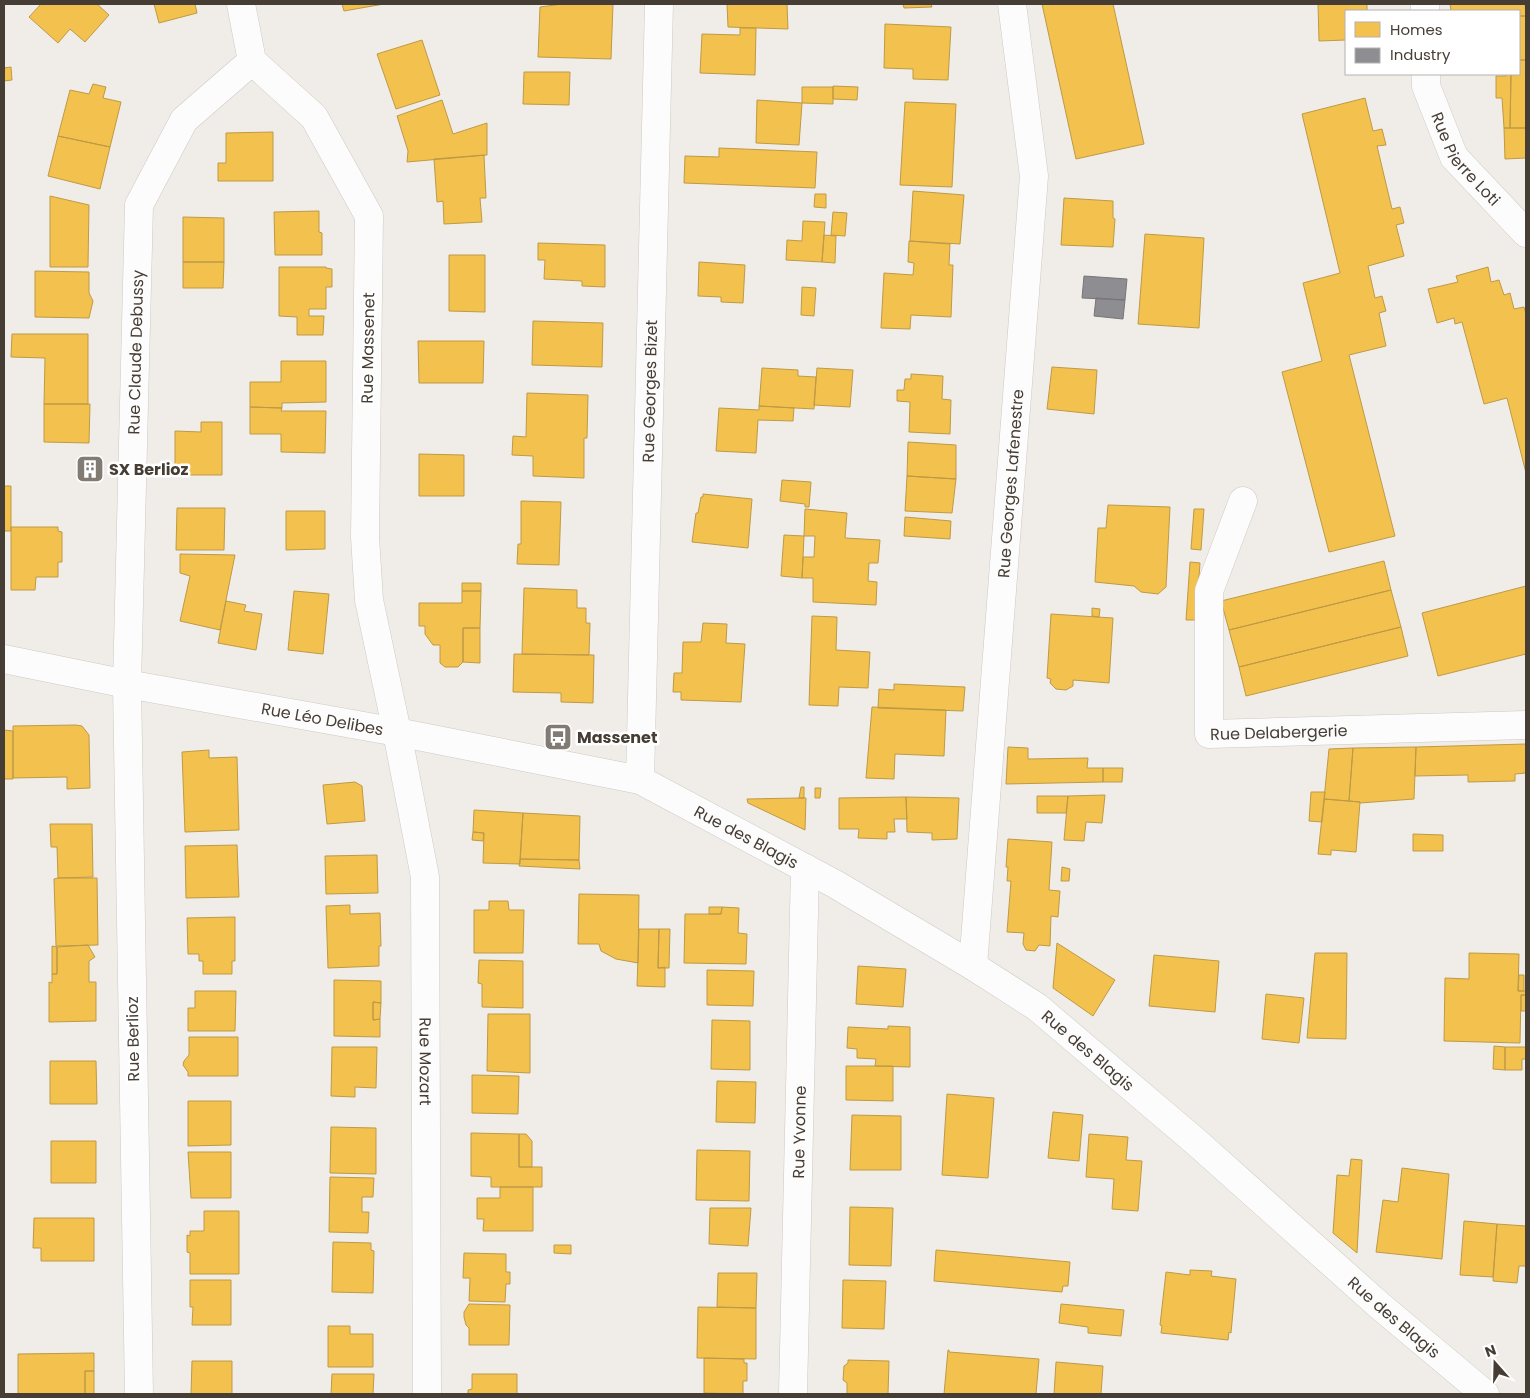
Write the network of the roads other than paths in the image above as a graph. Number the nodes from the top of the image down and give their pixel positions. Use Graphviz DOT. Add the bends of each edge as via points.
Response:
graph roads {
  1 [pos="240,4"];
  2 [pos="659,4"];
  3 [pos="1012,4"];
  4 [pos="252,60"];
  5 [pos="1426,75"];
  6 [pos="1526,233"];
  7 [pos="1243,501"];
  8 [pos="4,659"];
  9 [pos="127,684"];
  10 [pos="1526,725"];
  11 [pos="397,732"];
  12 [pos="640,780"];
  13 [pos="805,868"];
  14 [pos="973,966"];
  15 [pos="139,1394"];
  16 [pos="427,1394"];
  17 [pos="793,1394"];
  18 [pos="1485,1394"];
  1 -- 4 [label="street"];
  2 -- 12 [label="street, Rue Georges Bizet"];
  3 -- 14 [label="street, Rue Georges Lafenestre" via="1034,176"];
  4 -- 9 [label="street, Rue Claude Debussy" via="184,120 139,205"];
  4 -- 11 [label="street, Rue Massenet" via="314,117 370,216 365,537 369,600"];
  5 -- 6 [label="street, Rue Pierre Loti" via="1426,86 1454,158"];
  7 -- 10 [label="street, Rue Delabergerie" via="1209,591 1209,734"];
  8 -- 9 [label="street, Rue Léo Delibes"];
  9 -- 11 [label="street, Rue Léo Delibes"];
  9 -- 15 [label="street, Rue Berlioz"];
  11 -- 12 [label="street, Rue Léo Delibes"];
  11 -- 16 [label="street, Rue Mozart" via="425,877"];
  12 -- 13 [label="street, Rue des Blagis"];
  13 -- 14 [label="street, Rue des Blagis"];
  13 -- 17 [label="street, Rue Yvonne"];
  14 -- 18 [label="street, Rue des Blagis" via="1038,1007"];
}
